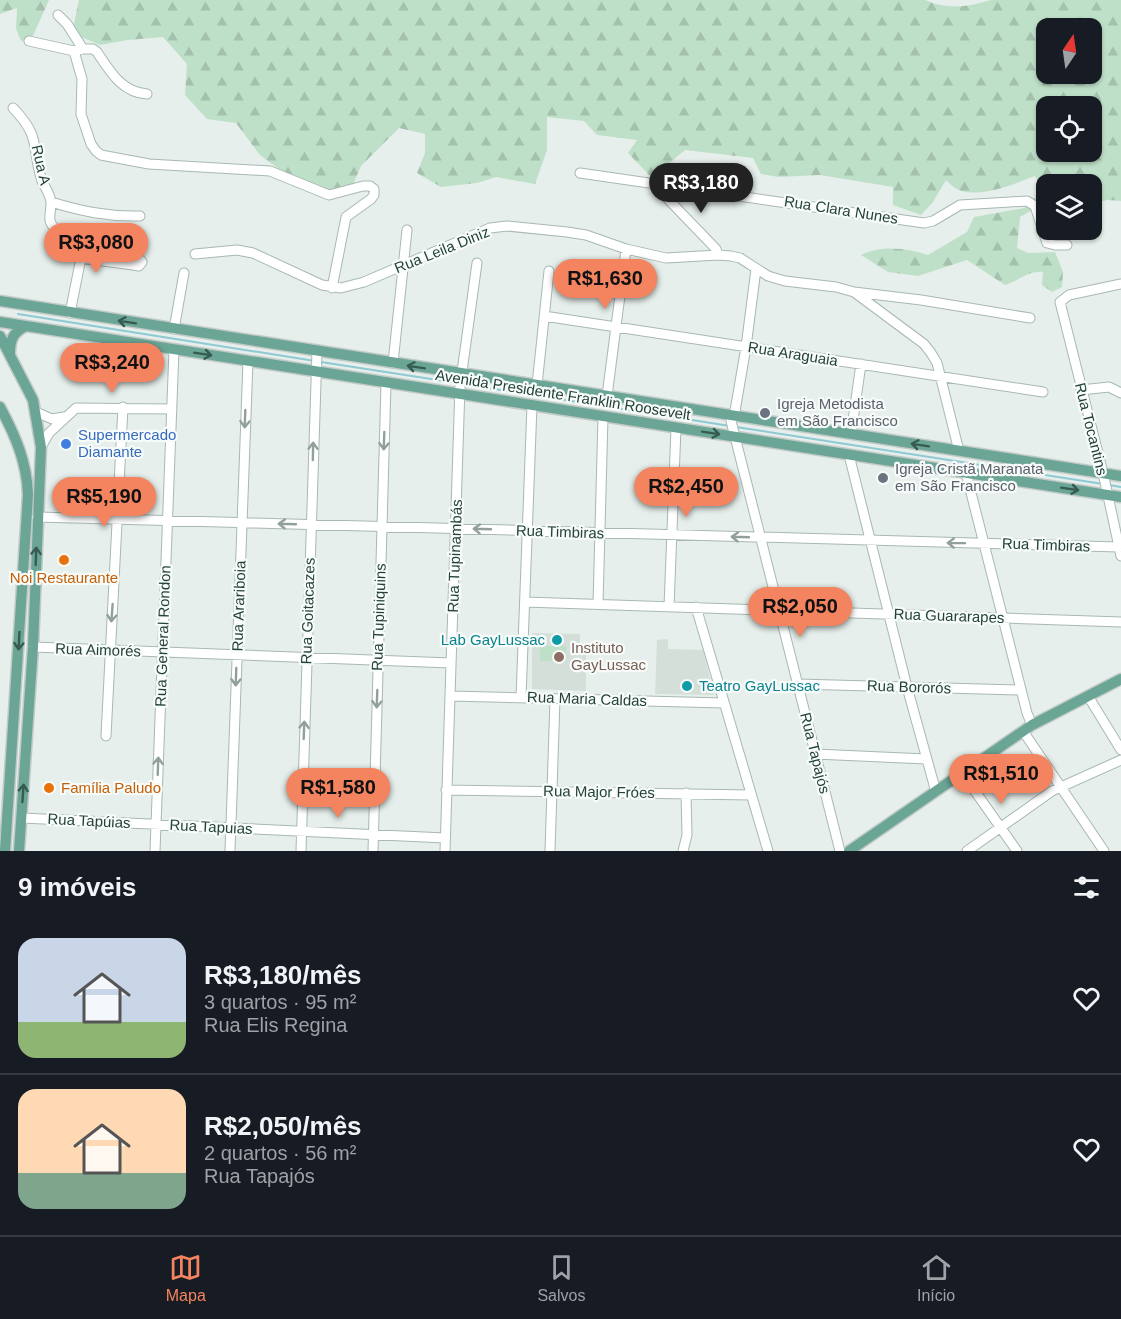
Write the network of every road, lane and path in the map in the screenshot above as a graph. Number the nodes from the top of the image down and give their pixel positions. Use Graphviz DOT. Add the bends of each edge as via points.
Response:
graph roads {
  1 [pos="58,15"];
  2 [pos="29,41"];
  3 [pos="79,50"];
  4 [pos="147,94"];
  5 [pos="13,108"];
  6 [pos="580,173"];
  7 [pos="659,186"];
  8 [pos="51,202"];
  9 [pos="1036,209"];
  10 [pos="140,216"];
  11 [pos="407,230"];
  12 [pos="1048,240"];
  13 [pos="1067,245"];
  14 [pos="627,249"];
  15 [pos="66,253"];
  16 [pos="199,253"];
  17 [pos="718,255"];
  18 [pos="81,258"];
  19 [pos="477,263"];
  20 [pos="403,265"];
  21 [pos="756,269"];
  22 [pos="549,271"];
  23 [pos="184,273"];
  24 [pos="1121,284"];
  25 [pos="332,288"];
  26 [pos="854,292"];
  27 [pos="2,304"];
  28 [pos="70,313"];
  29 [pos="544,316"];
  30 [pos="1030,318"];
  31 [pos="0,322"];
  32 [pos="21,326"];
  33 [pos="616,327"];
  34 [pos="174,329"];
  35 [pos="0,336"];
  36 [pos="746,347"];
  37 [pos="174,350"];
  38 [pos="0,351"];
  39 [pos="10,357"];
  40 [pos="248,361"];
  41 [pos="316,361"];
  42 [pos="393,363"];
  43 [pos="861,364"];
  44 [pos="940,376"];
  45 [pos="386,383"];
  46 [pos="461,383"];
  47 [pos="537,385"];
  48 [pos="1120,389"];
  49 [pos="1082,390"];
  50 [pos="1043,392"];
  51 [pos="607,396"];
  52 [pos="532,405"];
  53 [pos="0,406"];
  54 [pos="123,408"];
  55 [pos="172,409"];
  56 [pos="36,412"];
  57 [pos="66,416"];
  58 [pos="603,417"];
  59 [pos="733,426"];
  60 [pos="675,428"];
  61 [pos="851,434"];
  62 [pos="41,447"];
  63 [pos="959,451"];
  64 [pos="849,455"];
  65 [pos="966,473"];
  66 [pos="1121,476"];
  67 [pos="1105,484"];
  68 [pos="1121,497"];
  69 [pos="37,517"];
  70 [pos="118,519"];
  71 [pos="167,521"];
  72 [pos="242,523"];
  73 [pos="312,525"];
  74 [pos="382,527"];
  75 [pos="456,529"];
  76 [pos="527,531"];
  77 [pos="600,533"];
  78 [pos="671,535"];
  79 [pos="760,537"];
  80 [pos="870,540"];
  81 [pos="984,543"];
  82 [pos="1120,552"];
  83 [pos="525,602"];
  84 [pos="598,604"];
  85 [pos="669,607"];
  86 [pos="696,608"];
  87 [pos="779,610"];
  88 [pos="888,614"];
  89 [pos="1002,618"];
  90 [pos="1121,622"];
  91 [pos="33,647"];
  92 [pos="110,650"];
  93 [pos="162,652"];
  94 [pos="237,655"];
  95 [pos="306,657"];
  96 [pos="378,660"];
  97 [pos="451,663"];
  98 [pos="1121,679"];
  99 [pos="797,684"];
  100 [pos="907,687"];
  101 [pos="1021,690"];
  102 [pos="450,696"];
  103 [pos="1088,696"];
  104 [pos="521,698"];
  105 [pos="555,699"];
  106 [pos="724,703"];
  107 [pos="1028,728"];
  108 [pos="106,736"];
  109 [pos="1121,750"];
  110 [pos="815,753"];
  111 [pos="926,759"];
  112 [pos="1121,760"];
  113 [pos="963,774"];
  114 [pos="1060,787"];
  115 [pos="446,790"];
  116 [pos="552,791"];
  117 [pos="936,792"];
  118 [pos="686,794"];
  119 [pos="751,795"];
  120 [pos="22,818"];
  121 [pos="156,824"];
  122 [pos="1000,827"];
  123 [pos="230,828"];
  124 [pos="302,831"];
  125 [pos="373,834"];
  126 [pos="445,838"];
  127 [pos="4,851"];
  128 [pos="19,851"];
  129 [pos="154,851"];
  130 [pos="230,851"];
  131 [pos="301,851"];
  132 [pos="373,851"];
  133 [pos="445,851"];
  134 [pos="550,851"];
  135 [pos="683,851"];
  136 [pos="768,851"];
  137 [pos="840,851"];
  138 [pos="849,851"];
  139 [pos="967,851"];
  140 [pos="1017,851"];
  141 [pos="1104,851"];
  1 -- 3 [label="street" via="67,24"];
  2 -- 3 [label="street"];
  3 -- 4 [label="street" via="95,50 122,86"];
  3 -- 25 [label="street" via="81,114 91,144 101,154 148,164 270,171 329,195 363,186 374,189 371,199 351,211 343,222"];
  5 -- 8 [label="street, Rua A" via="34,136 39,168"];
  6 -- 7 [label="street, Rua Clara Nunes"];
  7 -- 9 [label="street, Rua Clara Nunes" via="924,223 960,205 1027,201"];
  7 -- 17 [label="street"];
  8 -- 10 [label="street" via="115,217"];
  8 -- 18 [label="street, Rua A" via="50,219 59,232 128,252 142,262 133,266"];
  11 -- 20 [label="street"];
  12 -- 13 [label="street" via="1050,245"];
  14 -- 17 [label="street, Rua Leila Diniz" via="666,258"];
  14 -- 20 [label="street, Rua Leila Diniz" via="586,235 507,226 474,234"];
  14 -- 33 [label="street"];
  15 -- 18 [label="street"];
  16 -- 25 [label="street" via="253,253"];
  17 -- 21 [label="street, Rua Leila Diniz" via="740,258"];
  18 -- 28 [label="street"];
  19 -- 46 [label="street, Rua Tupinambás"];
  20 -- 25 [label="street, Rua Leila Diniz" via="352,286"];
  20 -- 42 [label="street"];
  21 -- 26 [label="street, Rua Leila Diniz" via="786,281 836,286"];
  21 -- 36 [label="street, Rua Tapajós"];
  22 -- 29 [label="street"];
  23 -- 34 [label="street"];
  24 -- 49 [label="street, Rua Tocantins" via="1069,295 1059,302"];
  26 -- 30 [label="street, Rua Leila Diniz"];
  26 -- 44 [label="street" via="924,344 932,353"];
  27 -- 28 [label="main road, Avenida Presidente Franklin Roosevelt"];
  27 -- 32 [label="main road" via="5,319"];
  34 -- 28 [label="main road, Avenida Presidente Franklin Roosevelt, one-way"];
  29 -- 33 [label="street, Rua Araguaia"];
  29 -- 47 [label="street"];
  31 -- 32 [label="main road, Avenida Presidente Franklin Roosevelt"];
  32 -- 37 [label="main road, Avenida Presidente Franklin Roosevelt"];
  32 -- 39 [label="main road" via="13,335"];
  33 -- 36 [label="street, Rua Araguaia"];
  33 -- 51 [label="street"];
  34 -- 41 [label="main road, Avenida Presidente Franklin Roosevelt"];
  35 -- 39 [label="main road"];
  36 -- 43 [label="street, Rua Araguaia"];
  36 -- 59 [label="street, Rua Tapajós"];
  37 -- 40 [label="main road, Avenida Presidente Franklin Roosevelt, one-way"];
  37 -- 55 [label="street, Rua General Rondon"];
  38 -- 39 [label="main road"];
  39 -- 56 [label="main road"];
  40 -- 41 [label="main road, Avenida Presidente Franklin Roosevelt"];
  40 -- 72 [label="street, Rua Arariboia, one-way"];
  41 -- 42 [label="main road, Avenida Presidente Franklin Roosevelt"];
  41 -- 45 [label="main road, Avenida Presidente Franklin Roosevelt"];
  73 -- 41 [label="street, Rua Goitacazes, one-way"];
  46 -- 42 [label="main road, Avenida Presidente Franklin Roosevelt, one-way"];
  43 -- 44 [label="street, Rua Araguaia"];
  43 -- 61 [label="street"];
  44 -- 50 [label="street, Rua Araguaia"];
  44 -- 63 [label="street"];
  45 -- 46 [label="main road, Avenida Presidente Franklin Roosevelt"];
  45 -- 74 [label="street, Rua Tupiniquins, one-way"];
  46 -- 47 [label="main road, Avenida Presidente Franklin Roosevelt"];
  46 -- 52 [label="main road, Avenida Presidente Franklin Roosevelt"];
  46 -- 75 [label="street, Rua Tupinambás"];
  47 -- 51 [label="main road, Avenida Presidente Franklin Roosevelt"];
  48 -- 49 [label="street"];
  49 -- 67 [label="street, Rua Tocantins"];
  51 -- 59 [label="main road, Avenida Presidente Franklin Roosevelt"];
  52 -- 58 [label="main road, Avenida Presidente Franklin Roosevelt"];
  52 -- 76 [label="street"];
  53 -- 127 [label="main road, one-way" via="20,451 28,495"];
  54 -- 55 [label="street"];
  54 -- 57 [label="street" via="76,408"];
  54 -- 70 [label="street"];
  55 -- 71 [label="street, Rua General Rondon"];
  56 -- 57 [label="street" via="52,419"];
  56 -- 62 [label="main road"];
  57 -- 62 [label="street"];
  58 -- 60 [label="main road, Avenida Presidente Franklin Roosevelt"];
  58 -- 77 [label="street"];
  60 -- 59 [label="main road, Avenida Presidente Franklin Roosevelt, one-way"];
  59 -- 61 [label="main road, Avenida Presidente Franklin Roosevelt"];
  59 -- 64 [label="main road, Avenida Presidente Franklin Roosevelt"];
  59 -- 79 [label="street, Rua Tapajós"];
  60 -- 78 [label="street"];
  63 -- 61 [label="main road, Avenida Presidente Franklin Roosevelt, one-way"];
  62 -- 69 [label="main road"];
  63 -- 67 [label="main road, Avenida Presidente Franklin Roosevelt"];
  64 -- 65 [label="main road, Avenida Presidente Franklin Roosevelt"];
  64 -- 80 [label="street"];
  65 -- 67 [label="main road, Avenida Presidente Franklin Roosevelt, one-way"];
  65 -- 81 [label="street"];
  66 -- 67 [label="main road, Avenida Presidente Franklin Roosevelt"];
  67 -- 68 [label="main road, Avenida Presidente Franklin Roosevelt"];
  67 -- 82 [label="street, Rua Tocantins"];
  69 -- 70 [label="street, Rua Timbiras"];
  91 -- 69 [label="main road, one-way"];
  70 -- 71 [label="street, Rua Timbiras"];
  70 -- 92 [label="street, one-way"];
  71 -- 72 [label="street, Rua Timbiras"];
  71 -- 93 [label="street, Rua General Rondon"];
  73 -- 72 [label="street, Rua Timbiras, one-way"];
  72 -- 94 [label="street, Rua Arariboia"];
  73 -- 74 [label="street, Rua Timbiras"];
  73 -- 95 [label="street, Rua Goitacazes"];
  74 -- 75 [label="street, Rua Timbiras"];
  74 -- 96 [label="street, Rua Tupiniquins"];
  76 -- 75 [label="street, Rua Timbiras, one-way"];
  75 -- 97 [label="street, Rua Tupinambás"];
  76 -- 77 [label="street, Rua Timbiras"];
  76 -- 83 [label="street"];
  77 -- 78 [label="street, Rua Timbiras"];
  77 -- 84 [label="street"];
  79 -- 78 [label="street, Rua Timbiras, one-way"];
  78 -- 85 [label="street"];
  79 -- 80 [label="street, Rua Timbiras"];
  79 -- 87 [label="street, Rua Tapajós"];
  81 -- 80 [label="street, Rua Timbiras, one-way"];
  80 -- 88 [label="street"];
  81 -- 82 [label="street, Rua Timbiras"];
  81 -- 89 [label="street"];
  83 -- 84 [label="street, Rua Guararapes"];
  83 -- 104 [label="street"];
  84 -- 85 [label="street, Rua Guararapes"];
  85 -- 86 [label="street, Rua Guararapes"];
  86 -- 87 [label="street, Rua Guararapes"];
  86 -- 106 [label="street"];
  87 -- 88 [label="street, Rua Guararapes"];
  87 -- 99 [label="street, Rua Tapajós"];
  88 -- 89 [label="street, Rua Guararapes"];
  88 -- 100 [label="street"];
  89 -- 90 [label="street, Rua Guararapes"];
  89 -- 101 [label="street"];
  91 -- 92 [label="street, Rua Aimorés"];
  120 -- 91 [label="main road, one-way"];
  92 -- 93 [label="street, Rua Aimorés"];
  92 -- 108 [label="street"];
  93 -- 94 [label="street, Rua Aimorés"];
  121 -- 93 [label="street, Rua General Rondon, one-way"];
  94 -- 95 [label="street, Rua Aimorés"];
  94 -- 123 [label="street, Rua Arariboia, one-way"];
  95 -- 96 [label="street, Rua Aimorés"];
  124 -- 95 [label="street, Rua Goitacazes, one-way"];
  96 -- 97 [label="street, Rua Aimorés"];
  96 -- 125 [label="street, Rua Tupiniquins, one-way"];
  97 -- 102 [label="street, Rua Tupinambás"];
  98 -- 103 [label="main road"];
  99 -- 100 [label="street, Rua Bororós"];
  99 -- 110 [label="street, Rua Tapajós"];
  100 -- 101 [label="street, Rua Bororós"];
  100 -- 111 [label="street"];
  101 -- 107 [label="street"];
  102 -- 104 [label="street, Rua Maria Caldas"];
  102 -- 115 [label="street, Rua Tupinambás"];
  103 -- 107 [label="main road"];
  103 -- 109 [label="street"];
  104 -- 105 [label="street, Rua Maria Caldas"];
  105 -- 106 [label="street, Rua Maria Caldas"];
  105 -- 116 [label="street"];
  106 -- 119 [label="street"];
  107 -- 113 [label="main road"];
  107 -- 114 [label="street"];
  110 -- 111 [label="street"];
  110 -- 137 [label="street, Rua Tapajós"];
  111 -- 117 [label="street"];
  112 -- 114 [label="street"];
  113 -- 117 [label="main road"];
  113 -- 122 [label="street"];
  114 -- 122 [label="street"];
  114 -- 141 [label="street"];
  115 -- 116 [label="street, Rua Major Fróes"];
  115 -- 126 [label="street, Rua Tupinambás"];
  116 -- 118 [label="street, Rua Major Fróes"];
  116 -- 134 [label="street"];
  117 -- 138 [label="main road"];
  118 -- 119 [label="street, Rua Major Fróes"];
  118 -- 135 [label="street" via="687,835"];
  119 -- 136 [label="street"];
  120 -- 121 [label="street, Rua Tapúias"];
  120 -- 128 [label="main road"];
  121 -- 123 [label="street, Rua Tapuias"];
  121 -- 129 [label="street, Rua General Rondon"];
  122 -- 139 [label="street"];
  122 -- 140 [label="street"];
  123 -- 124 [label="street, Rua Tapuias"];
  123 -- 130 [label="street, Rua Arariboia"];
  124 -- 125 [label="street, Rua Tapuias"];
  124 -- 131 [label="street, Rua Goitacazes"];
  125 -- 126 [label="street, Rua Tapuias"];
  125 -- 132 [label="street, Rua Tupiniquins"];
  126 -- 133 [label="street, Rua Tupinambás"];
}
